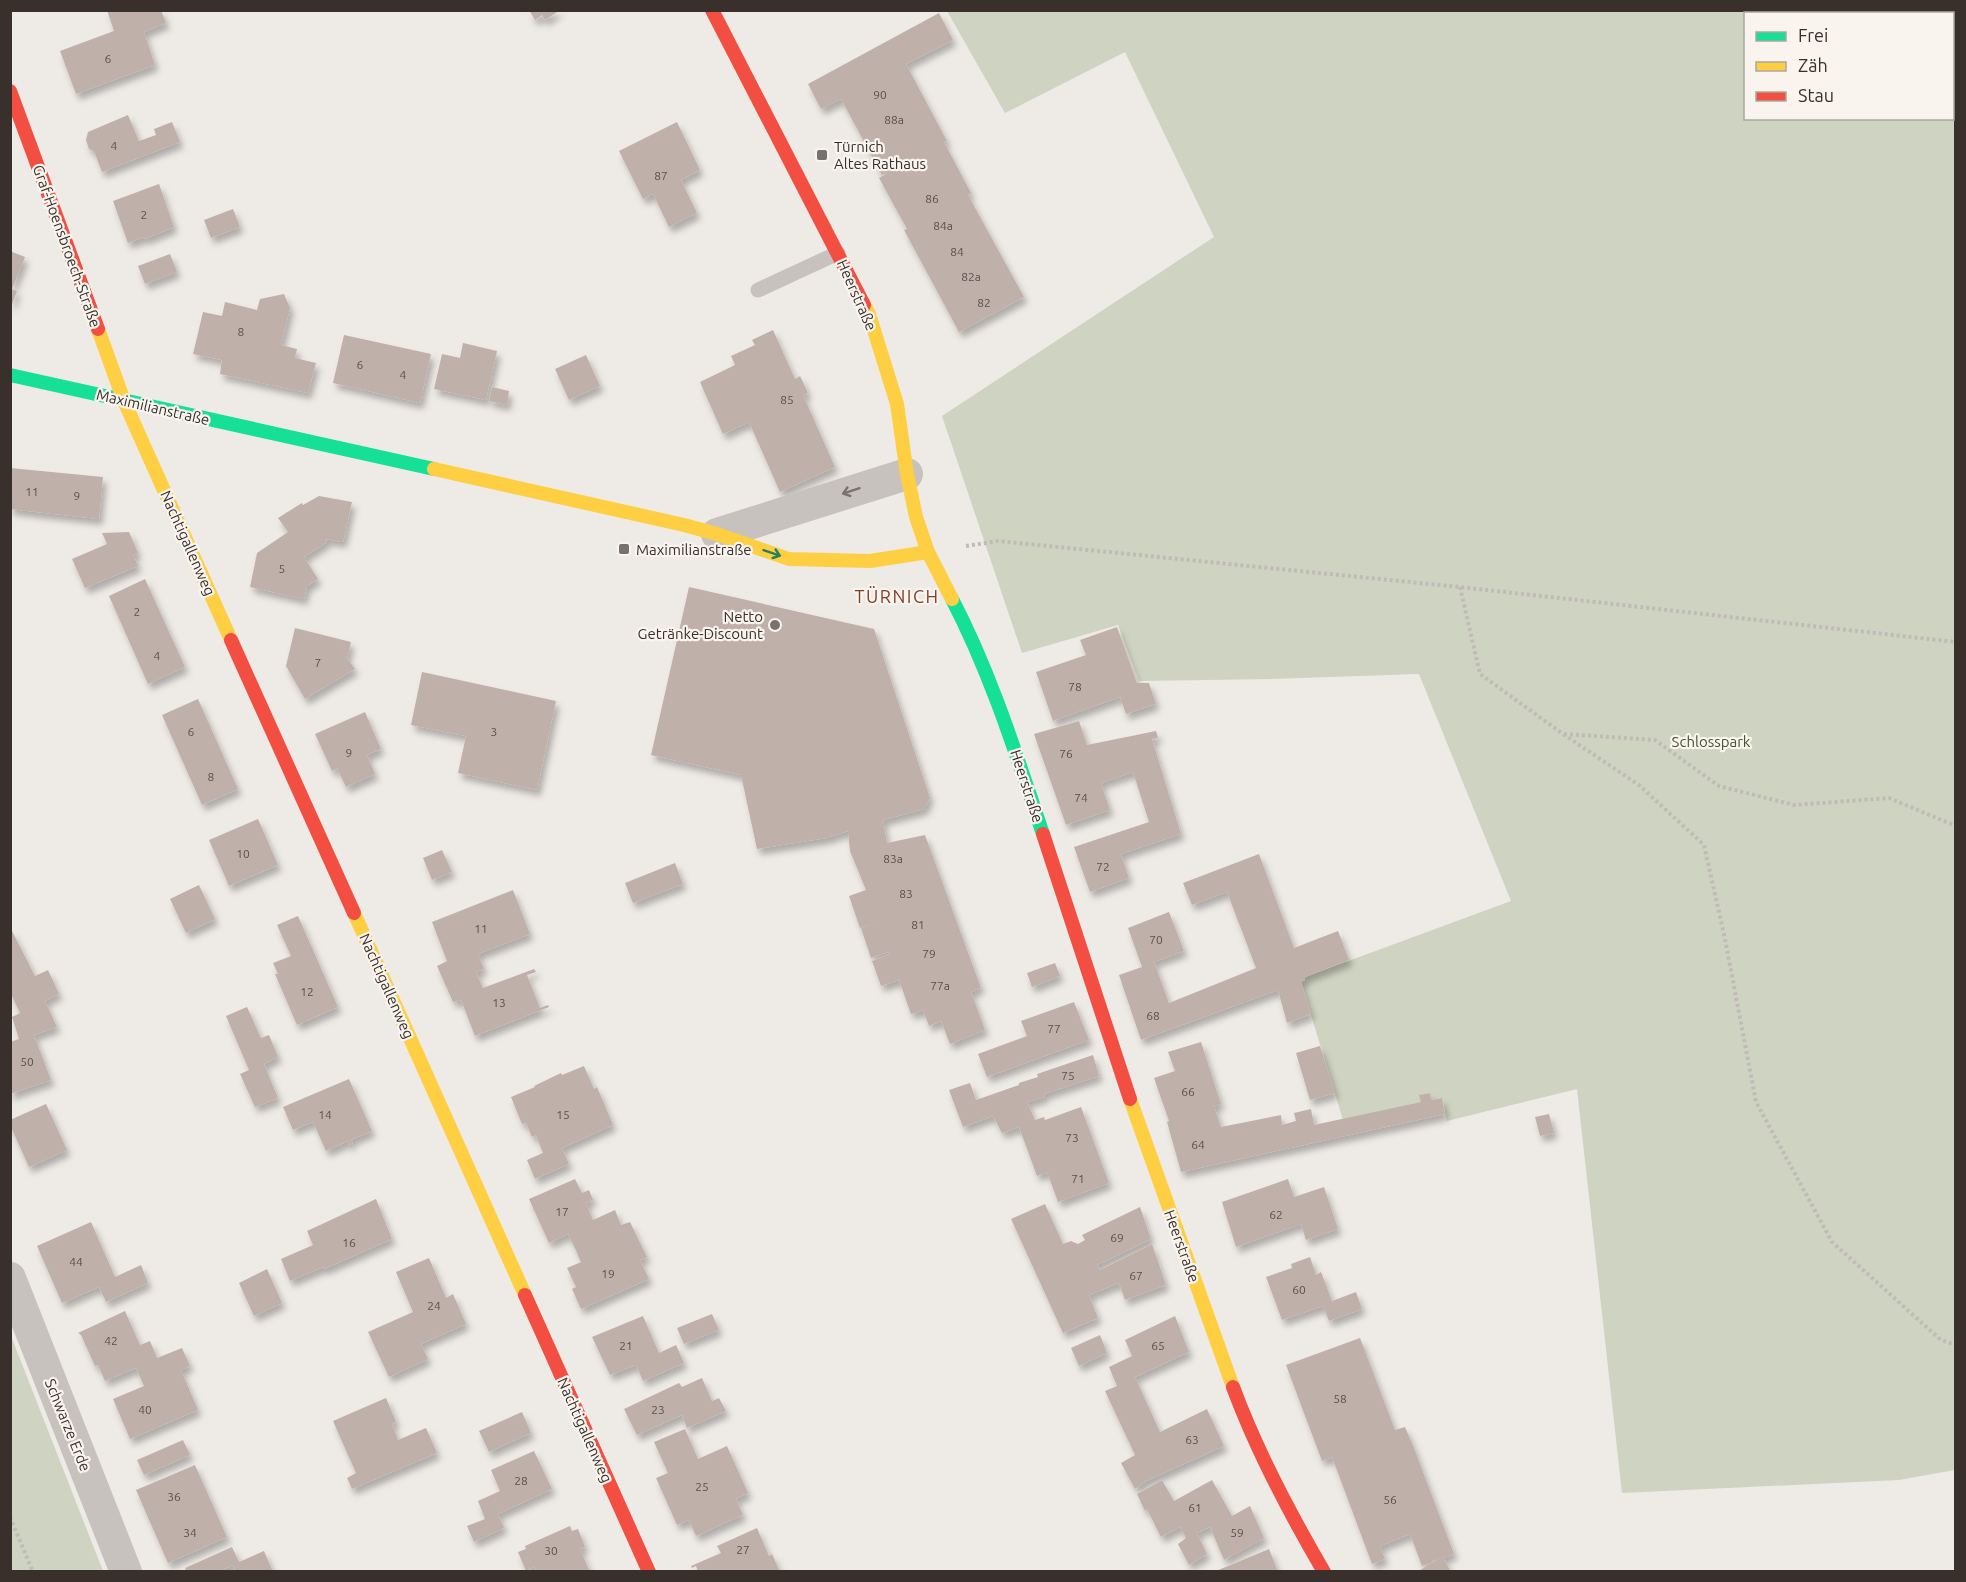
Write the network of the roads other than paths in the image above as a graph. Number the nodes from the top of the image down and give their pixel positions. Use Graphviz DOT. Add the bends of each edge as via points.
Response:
graph roads {
  1 [pos="711,10"];
  2 [pos="10,91"];
  3 [pos="838,253"];
  4 [pos="758,290"];
  5 [pos="10,375"];
  6 [pos="124,401"];
  7 [pos="907,474"];
  8 [pos="717,534"];
  9 [pos="928,552"];
  10 [pos="10,1278"];
  11 [pos="126,1572"];
  12 [pos="649,1572"];
  13 [pos="1324,1572"];
  1 -- 3 [label="street, Heerstraße"];
  2 -- 6 [label="street, Graf-Hoensbroech-Straße"];
  3 -- 4 [label="lane"];
  3 -- 7 [label="street, Heerstraße" via="869,314 897,404"];
  5 -- 6 [label="street, Maximilianstraße"];
  6 -- 8 [label="street, Maximilianstraße"];
  6 -- 12 [label="street, Nachtigallenweg"];
  7 -- 8 [label="street, one-way"];
  7 -- 9 [label="street, Heerstraße"];
  8 -- 9 [label="street, Maximilianstraße, one-way" via="789,559 870,561"];
  9 -- 13 [label="street, Heerstraße" via="966,625 1004,717 1143,1138 1248,1428"];
  10 -- 11 [label="street, Schwarze Erde"];
}
